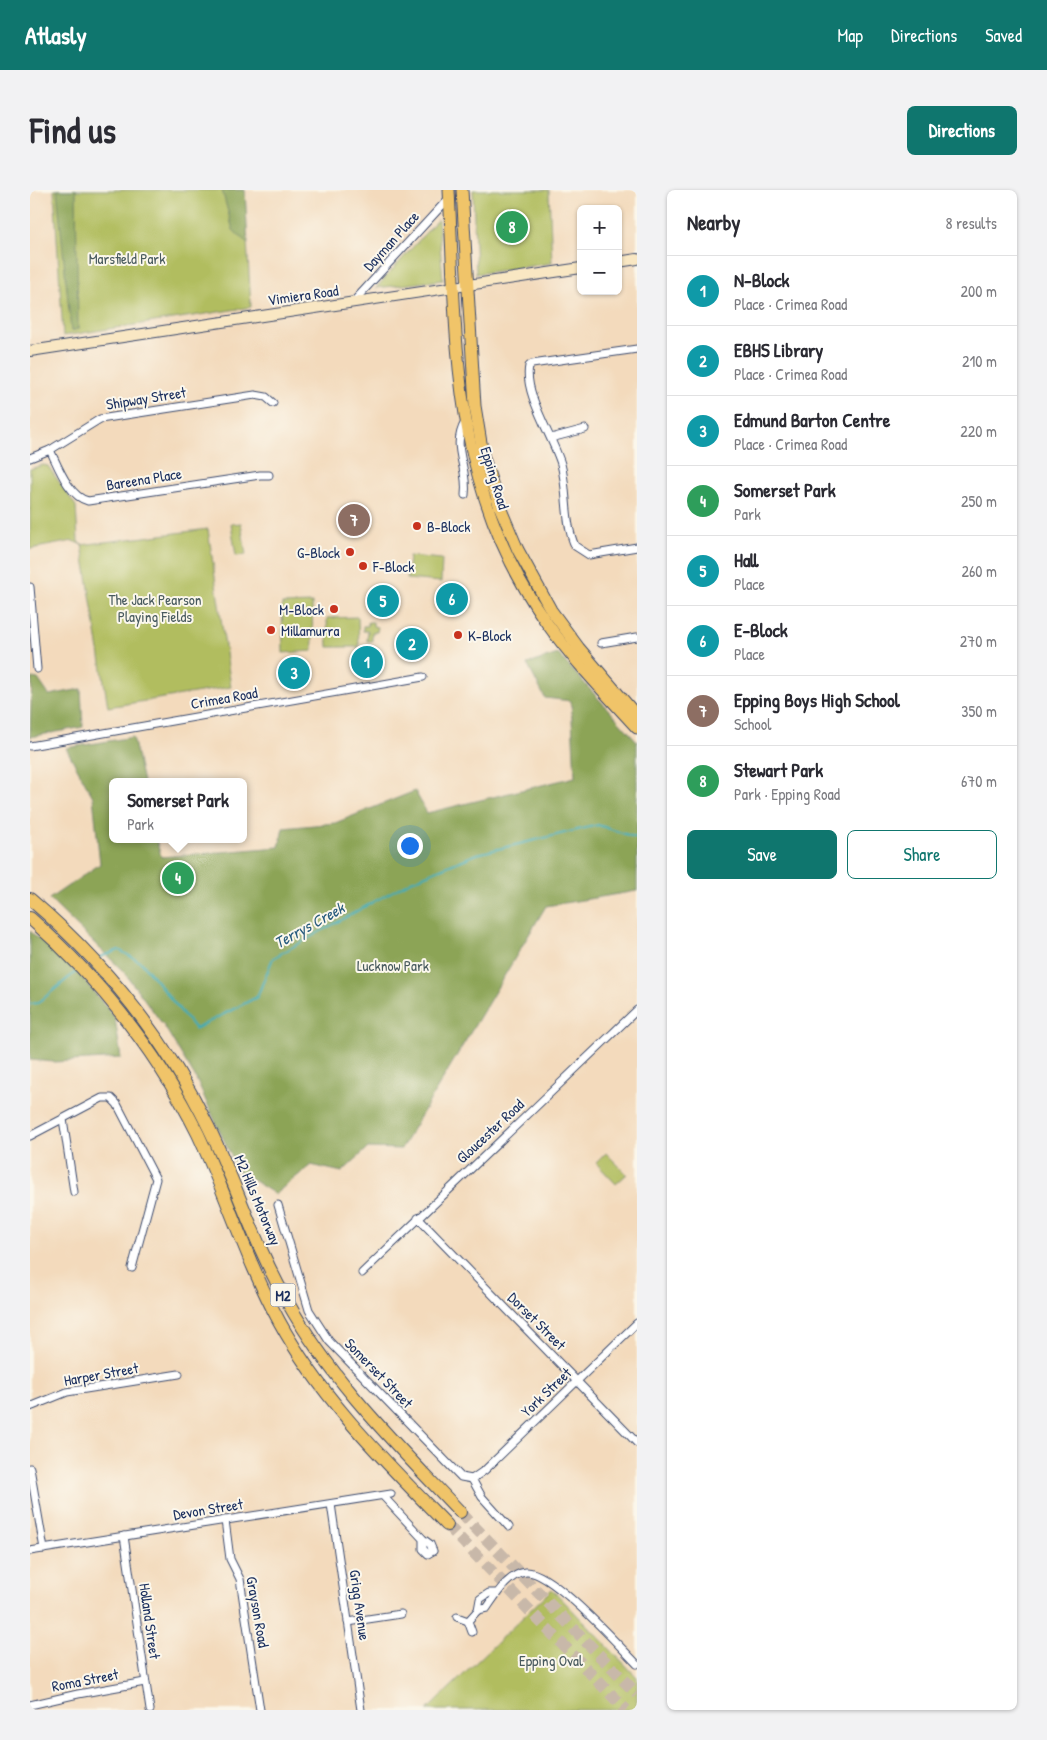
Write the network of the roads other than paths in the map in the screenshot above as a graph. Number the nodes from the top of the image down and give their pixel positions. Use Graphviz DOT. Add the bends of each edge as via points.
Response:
graph roads {
  1 [pos="462,190"];
  2 [pos="449,194"];
  3 [pos="637,259"];
  4 [pos="622,261"];
  5 [pos="577,269"];
  6 [pos="468,285"];
  7 [pos="453,288"];
  8 [pos="353,302"];
  9 [pos="637,349"];
  10 [pos="30,351"];
  11 [pos="273,403"];
  12 [pos="465,422"];
  13 [pos="586,429"];
  14 [pos="551,438"];
  15 [pos="50,450"];
  16 [pos="30,458"];
  17 [pos="269,475"];
  18 [pos="465,495"];
  19 [pos="637,547"];
  20 [pos="30,587"];
  21 [pos="637,636"];
  22 [pos="601,643"];
  23 [pos="37,670"];
  24 [pos="423,677"];
  25 [pos="637,716"];
  26 [pos="637,728"];
  27 [pos="30,746"];
  28 [pos="30,899"];
  29 [pos="30,918"];
  30 [pos="637,1010"];
  31 [pos="63,1119"];
  32 [pos="30,1136"];
  33 [pos="74,1192"];
  34 [pos="278,1205"];
  35 [pos="418,1218"];
  36 [pos="132,1268"];
  37 [pos="362,1273"];
  38 [pos="637,1323"];
  39 [pos="178,1374"];
  40 [pos="577,1381"];
  41 [pos="30,1407"];
  42 [pos="637,1443"];
  43 [pos="30,1468"];
  44 [pos="472,1479"];
  45 [pos="331,1504"];
  46 [pos="460,1512"];
  47 [pos="225,1520"];
  48 [pos="446,1525"];
  49 [pos="509,1527"];
  50 [pos="124,1536"];
  51 [pos="423,1539"];
  52 [pos="44,1549"];
  53 [pos="30,1551"];
  54 [pos="401,1614"];
  55 [pos="457,1616"];
  56 [pos="468,1621"];
  57 [pos="348,1622"];
  58 [pos="472,1632"];
  59 [pos="637,1664"];
  60 [pos="145,1682"];
  61 [pos="32,1707"];
  62 [pos="150,1710"];
  63 [pos="260,1710"];
  64 [pos="361,1710"];
  1 -- 6 [label="main road, Epping Road"];
  2 -- 7 [label="main road, Epping Road"];
  2 -- 8 [label="street, Dayman Place"];
  3 -- 4 [label="street"];
  5 -- 6 [label="street, Vimiera Road"];
  6 -- 7 [label="street, Vimiera Road"];
  6 -- 25 [label="main road, Epping Road" via="475,406 483,455 499,505 518,550 551,610"];
  7 -- 8 [label="street, Vimiera Road"];
  7 -- 12 [label="main road, Epping Road"];
  8 -- 10 [label="street, Vimiera Road"];
  9 -- 14 [label="street" via="529,366 536,407"];
  11 -- 15 [label="street, Shipway Street" via="266,397 255,395 100,419"];
  12 -- 18 [label="street" via="458,440 466,472"];
  12 -- 26 [label="main road, Epping Road" via="490,514 526,590 564,645"];
  13 -- 14 [label="street"];
  14 -- 19 [label="street" via="562,469 575,546 589,555"];
  15 -- 16 [label="street, Shipway Street"];
  15 -- 17 [label="street, Bareena Place" via="74,493 88,501"];
  20 -- 23 [label="street"];
  21 -- 22 [label="street"];
  24 -- 27 [label="street, Crimea Road"];
  28 -- 46 [label="highway, M2 Hills Motorway / M2" via="57,922 135,1006 160,1042 209,1128 256,1240 304,1330 349,1392"];
  29 -- 48 [label="highway, M2 Hills Motorway / M2" via="88,973 149,1050 197,1134 265,1294 295,1348 338,1409"];
  30 -- 35 [label="street, Gloucester Road"];
  31 -- 32 [label="street"];
  31 -- 33 [label="street"];
  31 -- 36 [label="street" via="102,1098 111,1098 156,1178"];
  34 -- 44 [label="street, Somerset Street" via="309,1310 317,1325 461,1477"];
  35 -- 37 [label="street, Gloucester Road"];
  35 -- 40 [label="street, Dorset Street"];
  38 -- 40 [label="street, York Street"];
  39 -- 41 [label="street, Harper Street" via="67,1392"];
  40 -- 42 [label="street, Dorset Street"];
  40 -- 44 [label="street, York Street"];
  43 -- 52 [label="street"];
  44 -- 49 [label="street, Somerset Street" via="482,1497"];
  45 -- 47 [label="street, Devon Street"];
  45 -- 51 [label="street, Devon Street" via="387,1495"];
  45 -- 57 [label="street, Grigg Avenue"];
  47 -- 50 [label="street, Devon Street"];
  47 -- 63 [label="street, Grayson Road" via="230,1559 240,1579"];
  50 -- 52 [label="street, Devon Street"];
  50 -- 60 [label="street, Holland Street"];
  52 -- 53 [label="street, Devon Street"];
  54 -- 57 [label="street"];
  55 -- 56 [label="street"];
  56 -- 58 [label="street"];
  56 -- 59 [label="street" via="478,1610 487,1608 496,1593 515,1576 534,1573 582,1608"];
  57 -- 64 [label="street, Grigg Avenue"];
  60 -- 61 [label="street, Roma Street" via="78,1694"];
  60 -- 62 [label="street, Holland Street"];
}
